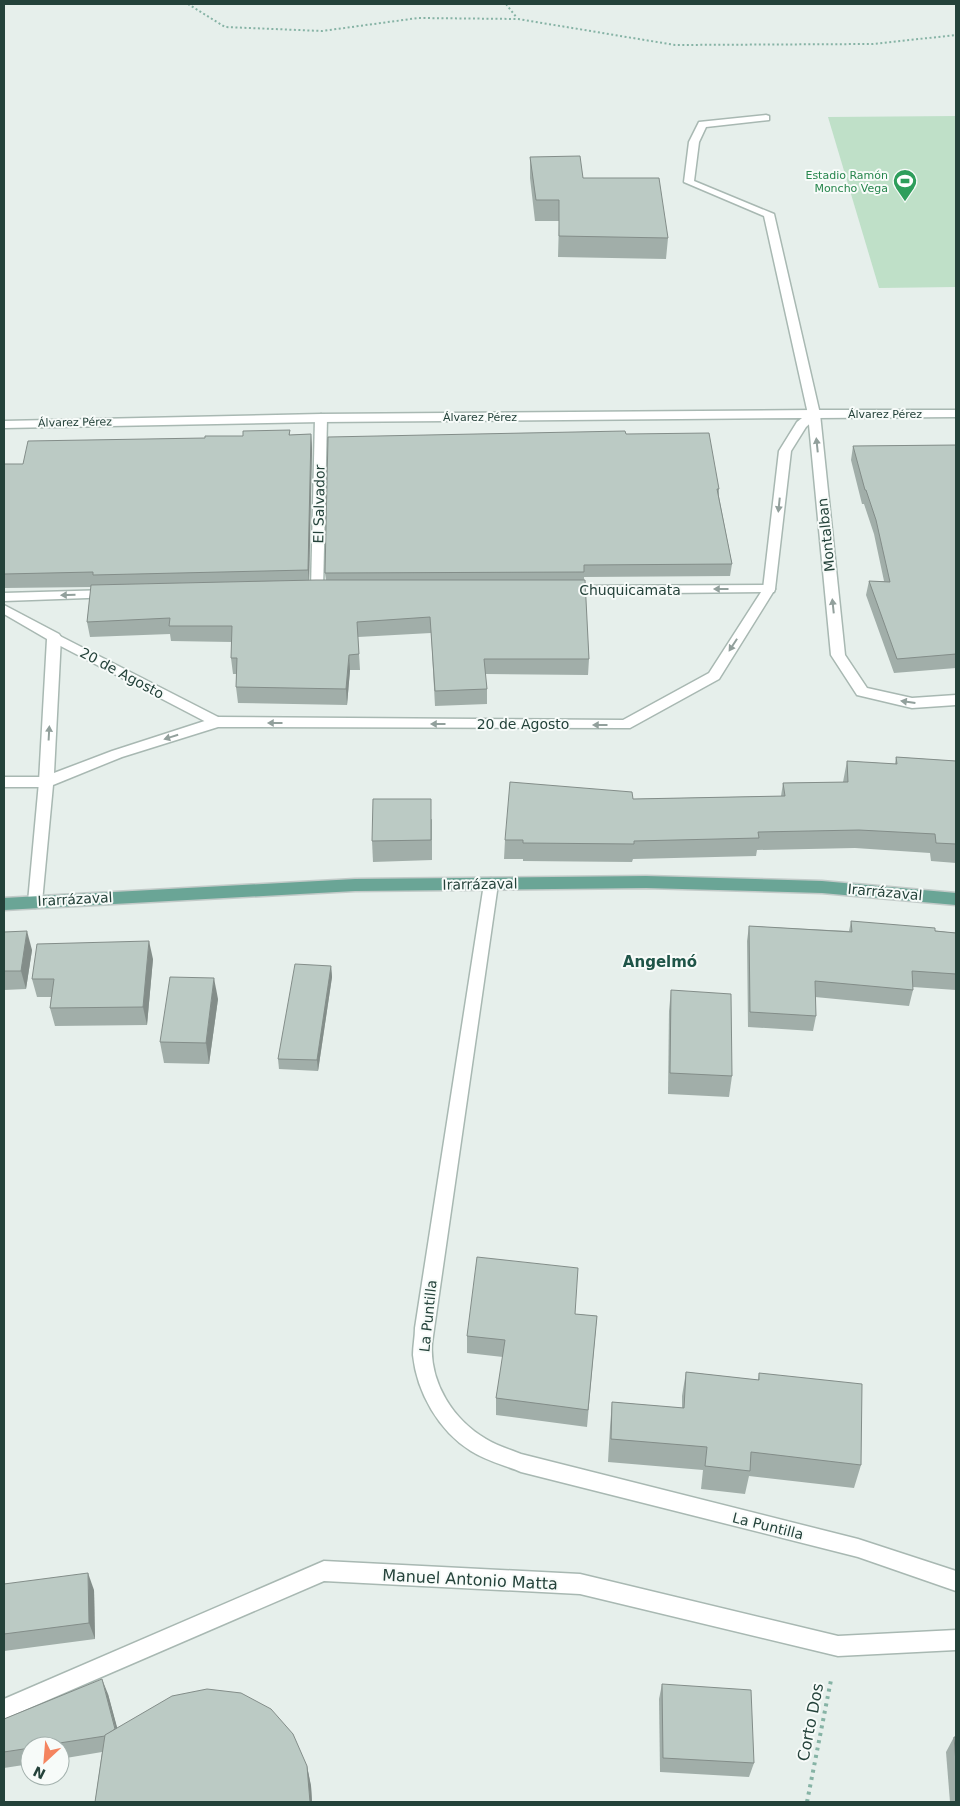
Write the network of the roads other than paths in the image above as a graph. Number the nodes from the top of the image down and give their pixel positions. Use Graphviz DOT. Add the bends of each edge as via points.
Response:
graph roads {
  1 [pos="766,118"];
  2 [pos="814,414"];
  3 [pos="956,414"];
  4 [pos="321,418"];
  5 [pos="4,424"];
  6 [pos="770,589"];
  7 [pos="317,590"];
  8 [pos="553,590"];
  9 [pos="121,594"];
  10 [pos="4,597"];
  11 [pos="4,609"];
  12 [pos="54,637"];
  13 [pos="956,700"];
  14 [pos="217,722"];
  15 [pos="4,782"];
  16 [pos="46,782"];
  17 [pos="491,884"];
  18 [pos="956,898"];
  19 [pos="35,902"];
  20 [pos="4,904"];
  21 [pos="956,1582"];
  22 [pos="956,1640"];
  23 [pos="4,1708"];
  1 -- 2 [label="street, Montalban" via="702,124 694,142 689,182 769,214"];
  2 -- 3 [label="street, Álvarez Pérez"];
  2 -- 4 [label="street, Álvarez Pérez"];
  2 -- 6 [label="street, one-way" via="801,425 785,452"];
  13 -- 2 [label="street, Montalban, one-way" via="912,703 862,692 838,655"];
  4 -- 5 [label="street, Álvarez Pérez"];
  4 -- 7 [label="street, El Salvador"];
  6 -- 8 [label="street, Chuquicamata, one-way"];
  6 -- 14 [label="street, 20 de Agosto, one-way" via="714,676 625,725"];
  9 -- 10 [label="street, one-way"];
  11 -- 12 [label="street, 20 de Agosto"];
  12 -- 14 [label="street, 20 de Agosto"];
  16 -- 12 [label="street, one-way"];
  14 -- 16 [label="street, 20 de Agosto, one-way" via="117,754"];
  15 -- 16 [label="street"];
  16 -- 19 [label="street"];
  17 -- 18 [label="main road, Irarrázaval" via="730,882"];
  17 -- 19 [label="main road, Irarrázaval" via="355,885"];
  17 -- 21 [label="street, La Puntilla" via="424,1328 424,1367 429,1386 443,1413 464,1435 484,1448 521,1463 858,1548"];
  19 -- 20 [label="main road, Irarrázaval"];
  22 -- 23 [label="street, Manuel Antonio Matta" via="838,1646 580,1584 324,1571"];
}
